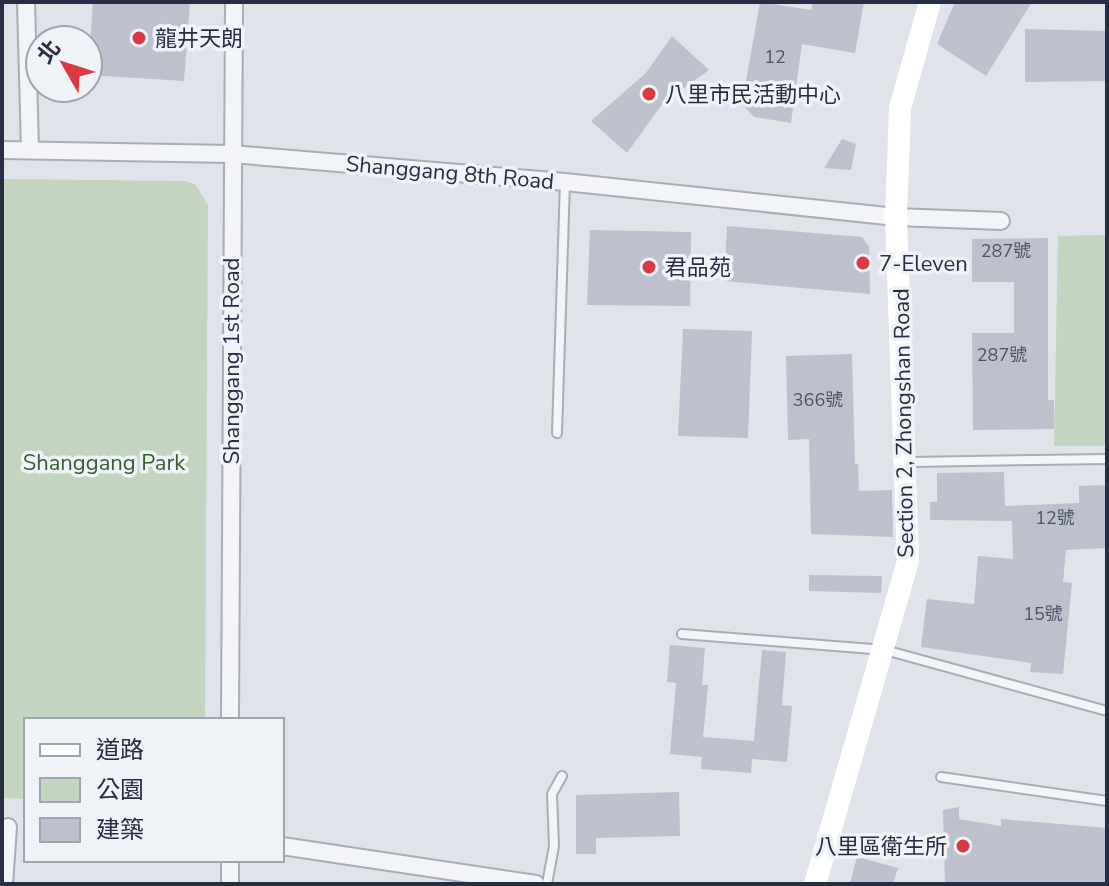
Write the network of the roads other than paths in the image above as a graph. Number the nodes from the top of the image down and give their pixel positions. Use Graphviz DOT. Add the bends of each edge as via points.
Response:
graph roads {
  1 [pos="26,2"];
  2 [pos="234,2"];
  3 [pos="930,2"];
  4 [pos="2,150"];
  5 [pos="30,150"];
  6 [pos="232,154"];
  7 [pos="565,182"];
  8 [pos="896,217"];
  9 [pos="1001,221"];
  10 [pos="557,433"];
  11 [pos="1107,459"];
  12 [pos="906,462"];
  13 [pos="682,634"];
  14 [pos="885,650"];
  15 [pos="1107,711"];
  16 [pos="230,718"];
  17 [pos="562,776"];
  18 [pos="941,777"];
  19 [pos="1107,801"];
  20 [pos="5,827"];
  21 [pos="284,846"];
  22 [pos="230,862"];
  23 [pos="4,884"];
  24 [pos="230,884"];
  25 [pos="536,884"];
  26 [pos="547,884"];
  27 [pos="815,884"];
  1 -- 5 [label="street"];
  2 -- 6 [label="street, Shanggang 1st Road"];
  3 -- 8 [label="main road, Section 2, Zhongshan Road" via="900,108"];
  4 -- 5 [label="street, Shanggang 8th Road"];
  5 -- 6 [label="street, Shanggang 8th Road"];
  6 -- 7 [label="street, Shanggang 8th Road"];
  6 -- 16 [label="street, Shanggang 1st Road"];
  7 -- 8 [label="street, Shanggang 8th Road"];
  7 -- 10 [label="lane"];
  8 -- 9 [label="street, Shanggang 8th Road"];
  8 -- 12 [label="main road, Section 2, Zhongshan Road"];
  11 -- 12 [label="lane"];
  12 -- 14 [label="main road, Section 2, Zhongshan Road" via="908,561"];
  13 -- 14 [label="lane"];
  14 -- 15 [label="lane"];
  14 -- 27 [label="main road, Section 2, Zhongshan Road"];
  17 -- 26 [label="lane" via="552,794 554,846"];
  18 -- 19 [label="lane"];
  20 -- 23 [label="street"];
  21 -- 25 [label="street"];
  22 -- 24 [label="street"];
}
